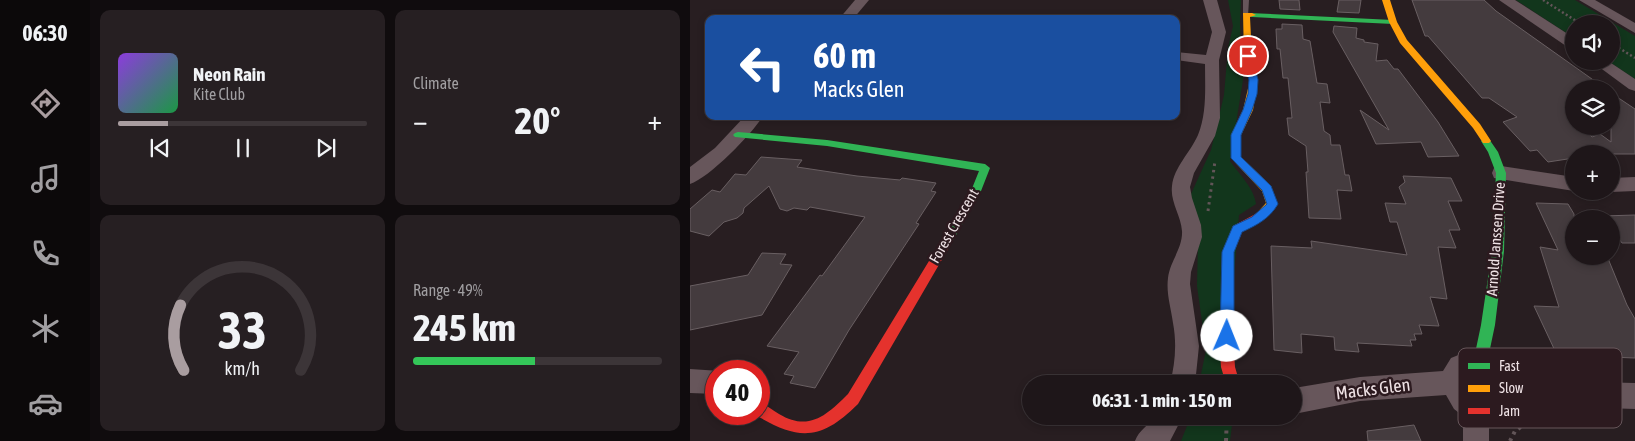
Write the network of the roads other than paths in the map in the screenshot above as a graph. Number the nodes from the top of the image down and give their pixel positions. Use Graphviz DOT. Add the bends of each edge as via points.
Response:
graph roads {
  1 [pos="862,0"];
  2 [pos="1210,0"];
  3 [pos="1246,0"];
  4 [pos="1386,0"];
  5 [pos="1506,0"];
  6 [pos="1586,0"];
  7 [pos="849,15"];
  8 [pos="1246,15"];
  9 [pos="1393,22"];
  10 [pos="1635,29"];
  11 [pos="1565,39"];
  12 [pos="1180,56"];
  13 [pos="1212,60"];
  14 [pos="1611,70"];
  15 [pos="1635,86"];
  16 [pos="751,120"];
  17 [pos="738,135"];
  18 [pos="1501,173"];
  19 [pos="690,177"];
  20 [pos="1565,183"];
  21 [pos="1635,184"];
  22 [pos="1620,185"];
  23 [pos="1483,348"];
  24 [pos="1458,367"];
  25 [pos="1184,375"];
  26 [pos="1230,375"];
  27 [pos="690,380"];
  28 [pos="705,381"];
  29 [pos="1453,382"];
  30 [pos="1458,392"];
  31 [pos="1622,396"];
  32 [pos="1635,396"];
  33 [pos="1302,400"];
  34 [pos="770,419"];
  35 [pos="1164,425"];
  36 [pos="1476,428"];
  37 [pos="831,433"];
  38 [pos="1148,441"];
  39 [pos="1476,441"];
  1 -- 7 [label="street"];
  2 -- 13 [label="street" via="1219,32"];
  3 -- 8 [label="lane"];
  4 -- 9 [label="street, Arnold Janssen Drive"];
  5 -- 11 [label="street"];
  6 -- 10 [label="street"];
  8 -- 9 [label="street"];
  8 -- 26 [label="street" via="1248,56 1254,80 1248,110 1236,135 1236,158 1267,188 1272,204 1256,220 1237,229 1228,252 1227,352"];
  9 -- 18 [label="street, Arnold Janssen Drive" via="1411,52 1477,126"];
  12 -- 13 [label="street"];
  13 -- 25 [label="street" via="1212,105 1207,133 1187,168 1181,189 1192,231 1192,242 1178,277 1187,338"];
  14 -- 15 [label="street"];
  16 -- 17 [label="street"];
  17 -- 19 [label="street"];
  17 -- 37 [label="street, Forest Crescent" via="827,143 985,168 976,191"];
  18 -- 20 [label="street"];
  18 -- 23 [label="street, Arnold Janssen Drive" via="1498,251"];
  21 -- 22 [label="street"];
  24 -- 29 [label="street"];
  27 -- 28 [label="street"];
  29 -- 30 [label="street"];
  29 -- 33 [label="street, Macks Glen" via="1360,389"];
  31 -- 32 [label="street"];
  34 -- 37 [label="street, Forest Crescent" via="779,427 794,432"];
  35 -- 38 [label="street" via="1158,435"];
  36 -- 39 [label="street"];
}
